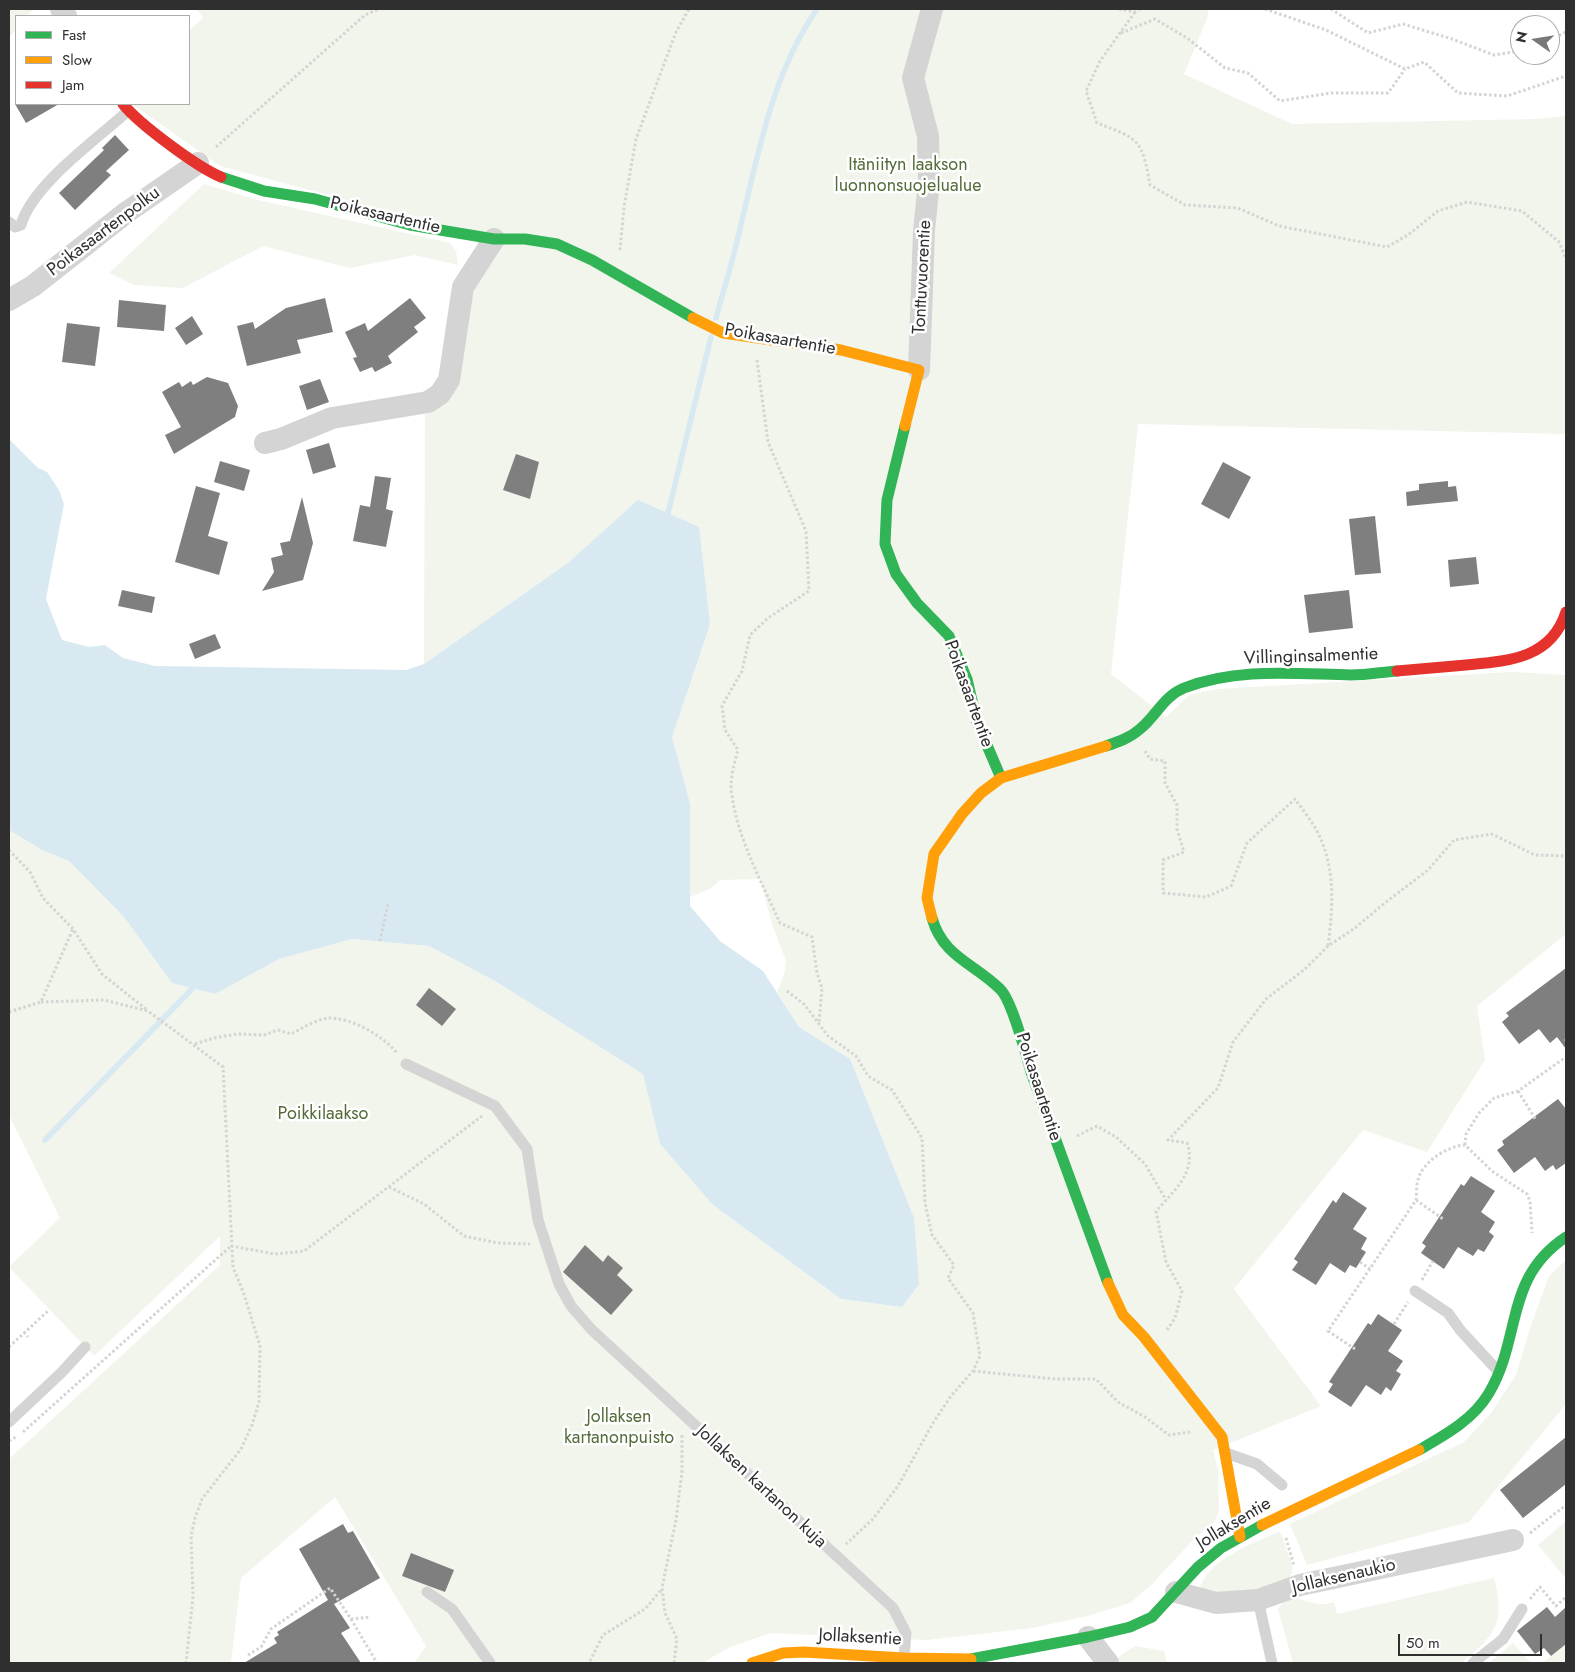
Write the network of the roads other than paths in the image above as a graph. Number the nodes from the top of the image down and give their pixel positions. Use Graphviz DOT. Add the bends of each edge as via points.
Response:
graph roads {
  1 [pos="932,9"];
  2 [pos="126,108"];
  3 [pos="198,163"];
  4 [pos="9,222"];
  5 [pos="494,239"];
  6 [pos="9,300"];
  7 [pos="919,370"];
  8 [pos="264,443"];
  9 [pos="1566,612"];
  10 [pos="1001,778"];
  11 [pos="406,1064"];
  12 [pos="1566,1237"];
  13 [pos="1415,1291"];
  14 [pos="85,1347"];
  15 [pos="1499,1372"];
  16 [pos="9,1422"];
  17 [pos="1226,1453"];
  18 [pos="1282,1486"];
  19 [pos="1240,1537"];
  20 [pos="1514,1540"];
  21 [pos="426,1592"];
  22 [pos="1176,1592"];
  23 [pos="1258,1600"];
  24 [pos="1522,1609"];
  25 [pos="1088,1637"];
  26 [pos="904,1658"];
  27 [pos="490,1663"];
  28 [pos="752,1663"];
  29 [pos="1108,1663"];
  30 [pos="1272,1663"];
  31 [pos="1474,1663"];
  1 -- 7 [label="street, Tonttuvuorentie" via="913,78 928,136 929,181"];
  2 -- 3 [label="street, Poikasaartentie"];
  2 -- 4 [label="lane" via="45,185 25,212 21,225 15,227"];
  3 -- 5 [label="street, Poikasaartentie" via="215,174 264,190 314,199 410,225"];
  3 -- 6 [label="street, Poikasaartenpolku" via="127,212 33,286"];
  5 -- 7 [label="street, Poikasaartentie" via="557,244 724,333 841,350"];
  5 -- 8 [label="street" via="463,288 450,380 440,394 428,402 332,418"];
  7 -- 10 [label="street, Poikasaartentie" via="887,500 885,544 896,574 917,603 949,636 967,679 977,722"];
  9 -- 10 [label="street, Villinginsalmentie" via="1554,637 1536,652 1512,661 1354,675 1283,672 1216,678 1183,688 1168,698 1141,729 1124,740"];
  10 -- 17 [label="street, Poikasaartentie" via="981,793 945,835 934,854 927,898 937,935 947,947 1002,990 1022,1038 1031,1072 1109,1287 1123,1315 1153,1348 1222,1437"];
  11 -- 26 [label="lane, Jollaksen kartanon kuja" via="495,1106 528,1149 538,1220 571,1306 591,1329 893,1608 906,1633"];
  12 -- 15 [label="street, Jollaksentie" via="1543,1256 1522,1288"];
  13 -- 15 [label="lane" via="1448,1313"];
  14 -- 16 [label="lane" via="62,1374"];
  15 -- 19 [label="street, Jollaksentie" via="1473,1413 1450,1433"];
  17 -- 18 [label="lane" via="1257,1464"];
  17 -- 19 [label="street, Poikasaartentie"];
  19 -- 22 [label="street, Jollaksentie" via="1220,1548"];
  20 -- 23 [label="street, Jollaksenaukio" via="1300,1585"];
  21 -- 27 [label="lane" via="452,1609"];
  22 -- 23 [label="street, Jollaksenaukio" via="1216,1604"];
  22 -- 25 [label="street, Jollaksentie" via="1152,1617 1130,1627"];
  23 -- 30 [label="lane"];
  24 -- 31 [label="lane" via="1503,1639"];
  25 -- 26 [label="street, Jollaksentie" via="973,1659"];
  25 -- 29 [label="street"];
  26 -- 28 [label="street, Jollaksentie" via="804,1652 784,1653"];
}
